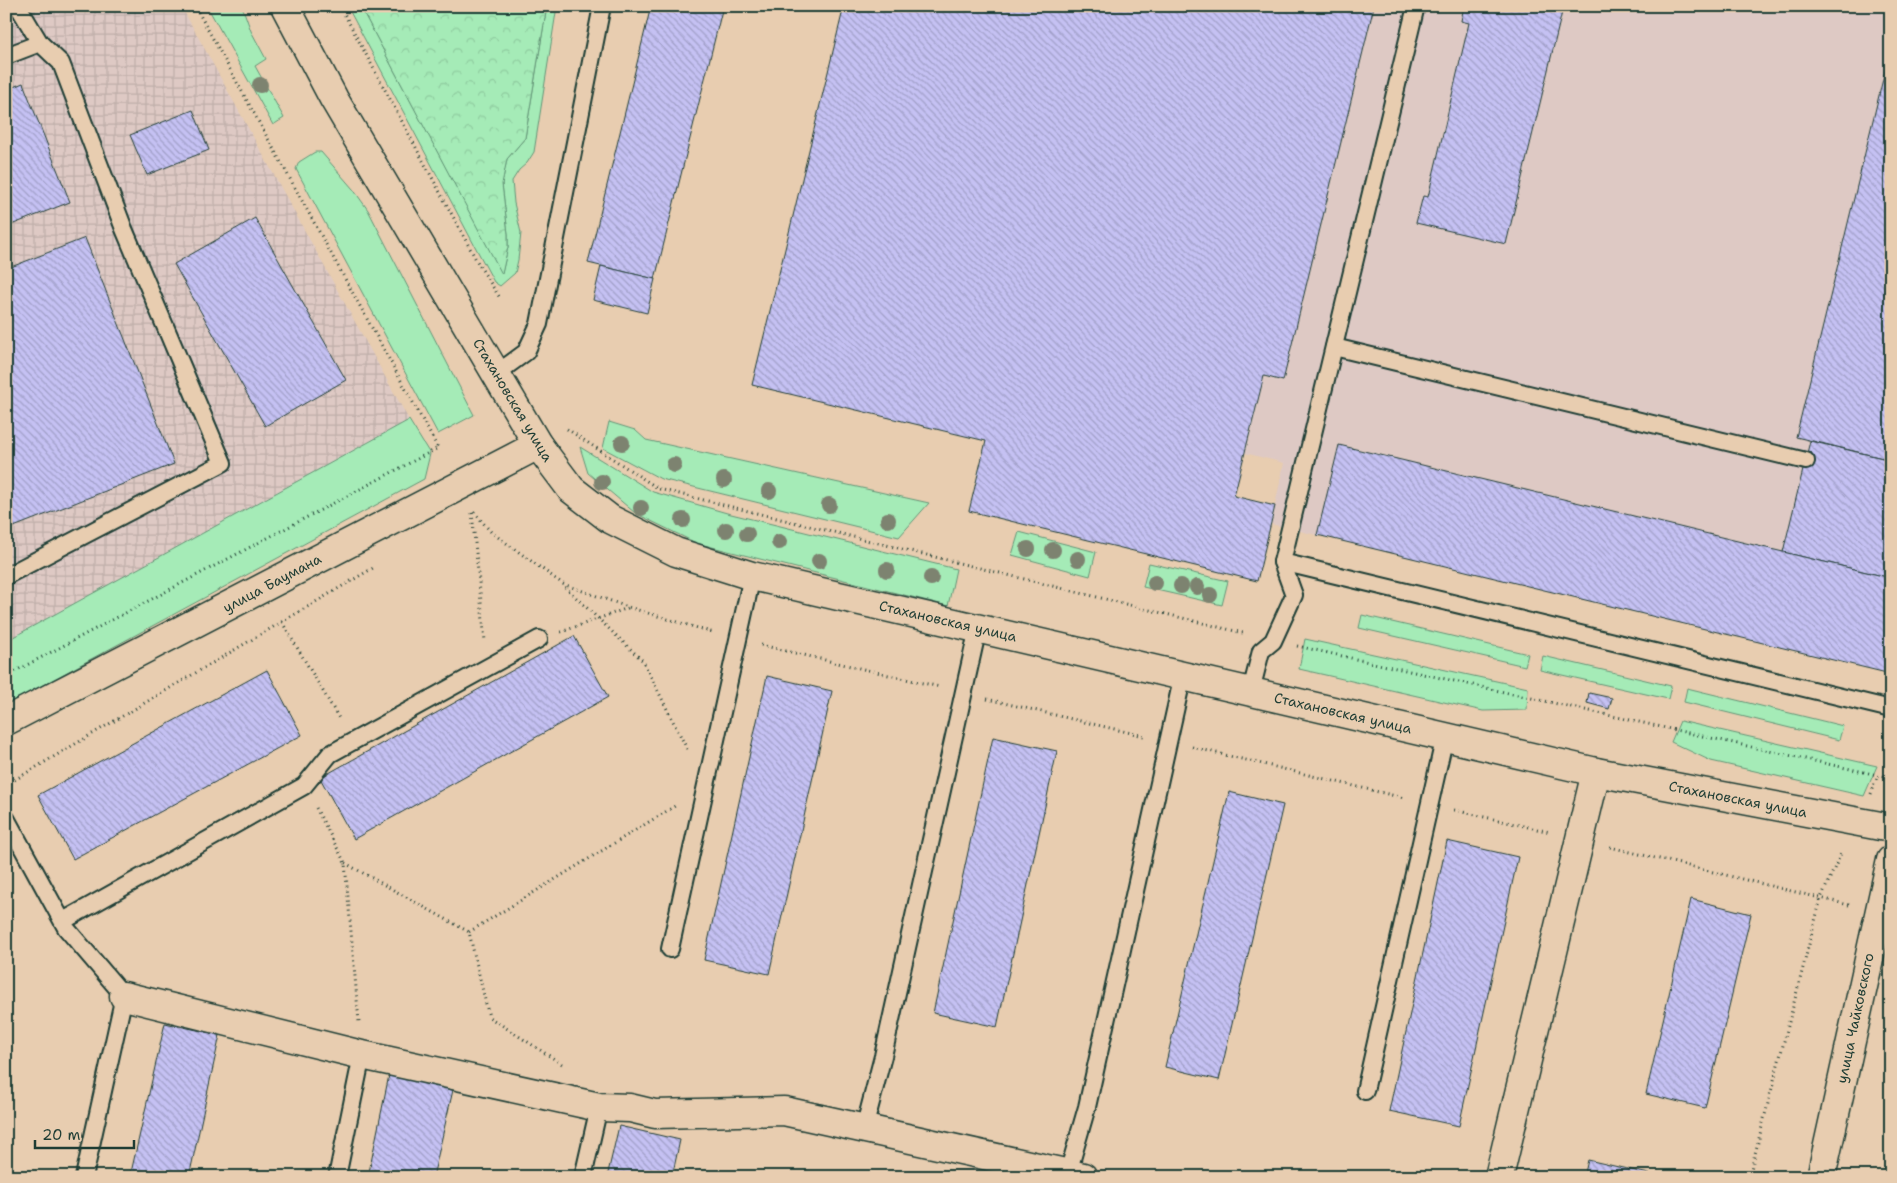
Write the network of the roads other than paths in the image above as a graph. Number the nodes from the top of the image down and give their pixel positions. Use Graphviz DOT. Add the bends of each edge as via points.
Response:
graph roads {
  1 [pos="18,6"];
  2 [pos="285,6"];
  3 [pos="602,6"];
  4 [pos="1416,6"];
  5 [pos="40,43"];
  6 [pos="6,56"];
  7 [pos="1334,347"];
  8 [pos="496,374"];
  9 [pos="538,445"];
  10 [pos="1806,460"];
  11 [pos="1282,562"];
  12 [pos="6,576"];
  13 [pos="752,576"];
  14 [pos="978,628"];
  15 [pos="539,639"];
  16 [pos="1183,675"];
  17 [pos="1251,691"];
  18 [pos="1891,709"];
  19 [pos="6,721"];
  20 [pos="1444,736"];
  21 [pos="1596,772"];
  22 [pos="6,818"];
  23 [pos="1891,828"];
  24 [pos="1891,860"];
  25 [pos="62,921"];
  26 [pos="670,949"];
  27 [pos="124,996"];
  28 [pos="362,1055"];
  29 [pos="1365,1091"];
  30 [pos="599,1107"];
  31 [pos="864,1129"];
  32 [pos="1075,1175"];
  33 [pos="84,1177"];
  34 [pos="337,1177"];
  35 [pos="583,1177"];
  36 [pos="1499,1177"];
  37 [pos="1821,1177"];
  1 -- 5 [label="lane"];
  2 -- 8 [label="street, Стахановская улица" via="334,99"];
  3 -- 8 [label="lane" via="539,324 526,352"];
  4 -- 7 [label="lane"];
  5 -- 6 [label="lane"];
  5 -- 12 [label="lane" via="61,62 124,229 223,463"];
  7 -- 10 [label="lane"];
  7 -- 11 [label="lane"];
  8 -- 9 [label="street, Стахановская улица"];
  9 -- 13 [label="street, Стахановская улица" via="571,489 610,519 676,552"];
  9 -- 19 [label="street, улица Баумана"];
  11 -- 17 [label="lane" via="1294,595 1273,640 1261,651"];
  11 -- 18 [label="lane"];
  13 -- 14 [label="street, Стахановская улица"];
  13 -- 26 [label="lane"];
  14 -- 16 [label="street, Стахановская улица"];
  14 -- 31 [label="lane"];
  15 -- 25 [label="lane" via="330,754 304,786"];
  16 -- 17 [label="street, Стахановская улица"];
  16 -- 32 [label="lane" via="1087,1107"];
  17 -- 20 [label="street, Стахановская улица"];
  20 -- 21 [label="street, Стахановская улица"];
  20 -- 29 [label="lane"];
  21 -- 23 [label="street, Стахановская улица"];
  21 -- 36 [label="street"];
  22 -- 25 [label="lane"];
  24 -- 37 [label="street, улица Чайковского"];
  25 -- 27 [label="lane"];
  27 -- 28 [label="street"];
  27 -- 33 [label="lane"];
  28 -- 30 [label="street"];
  28 -- 34 [label="lane"];
  30 -- 31 [label="street" via="630,1108 655,1114 784,1111"];
  30 -- 35 [label="lane"];
  31 -- 32 [label="street"];
}
